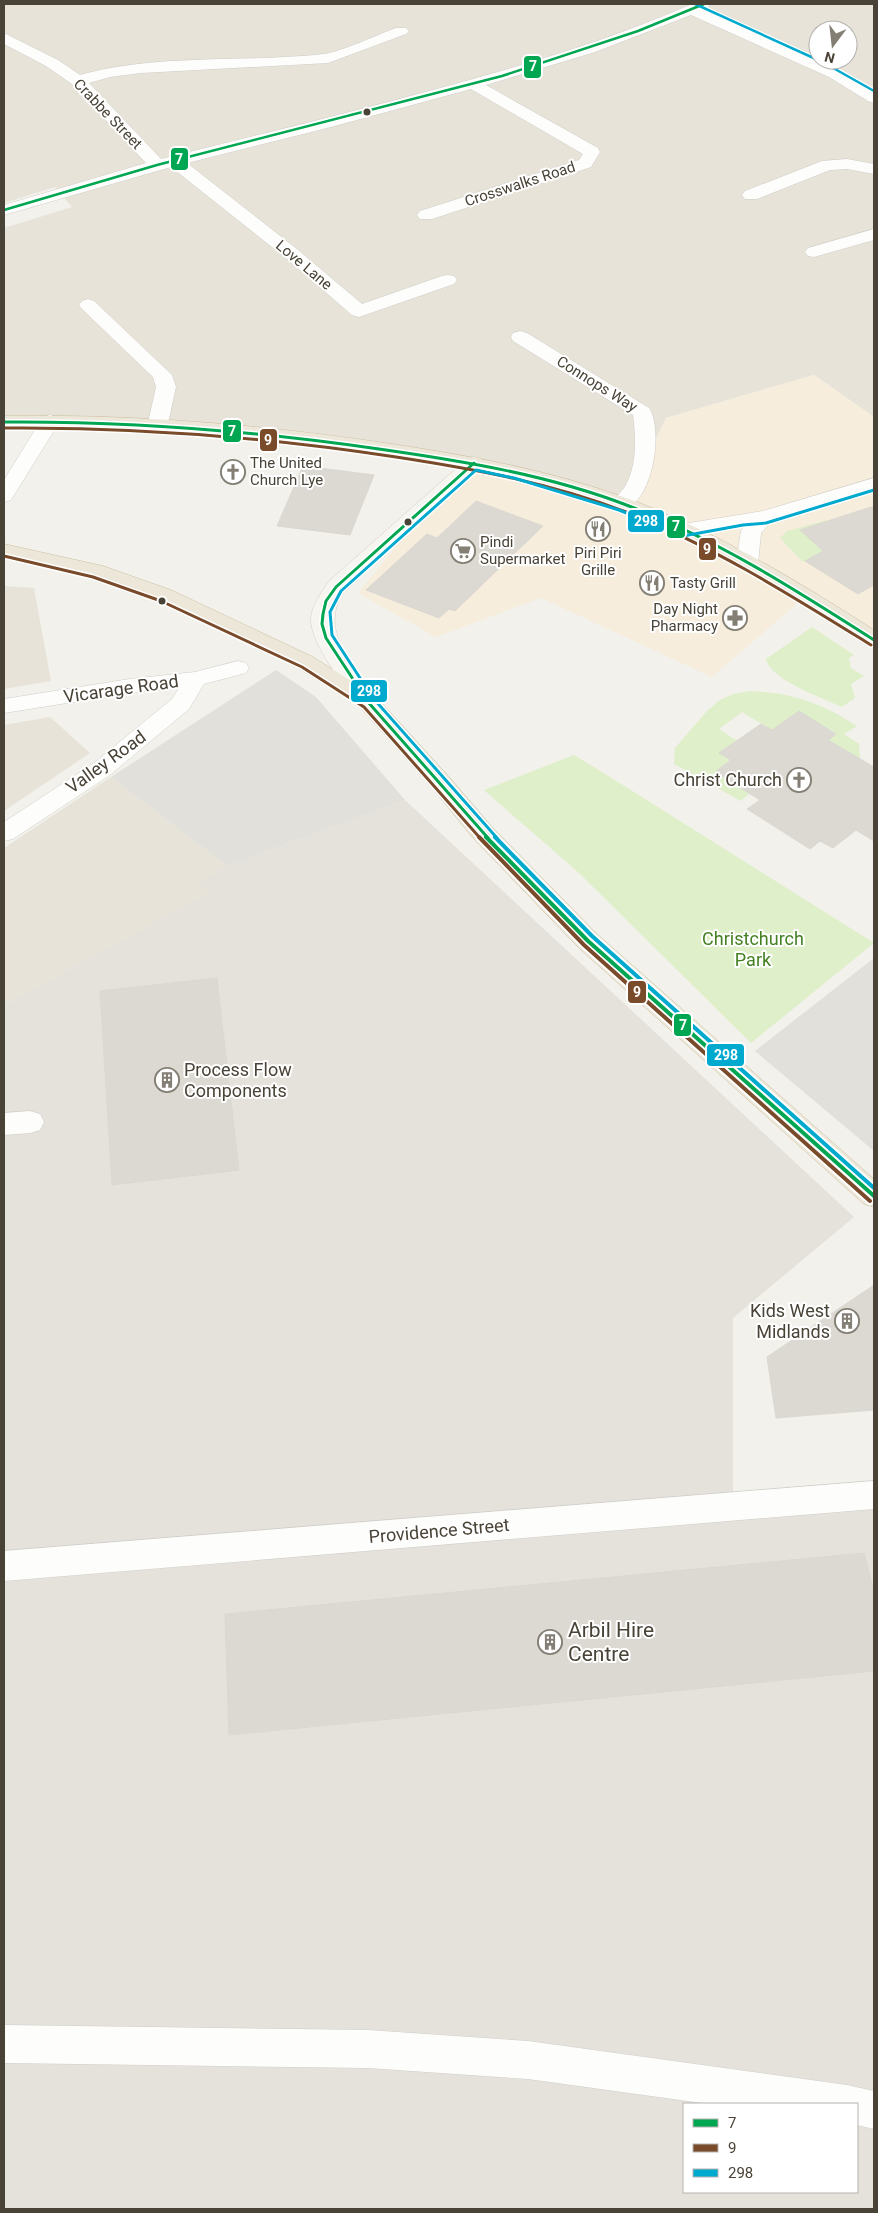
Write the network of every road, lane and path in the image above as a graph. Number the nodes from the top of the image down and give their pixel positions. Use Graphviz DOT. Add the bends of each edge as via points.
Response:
graph roads {
  1 [pos="698,7"];
  2 [pos="401,31"];
  3 [pos="4,38"];
  4 [pos="78,81"];
  5 [pos="473,84"];
  6 [pos="874,98"];
  7 [pos="166,163"];
  8 [pos="874,169"];
  9 [pos="751,196"];
  10 [pos="4,210"];
  11 [pos="426,215"];
  12 [pos="874,234"];
  13 [pos="814,252"];
  14 [pos="448,280"];
  15 [pos="88,305"];
  16 [pos="520,337"];
  17 [pos="50,420"];
  18 [pos="4,422"];
  19 [pos="158,423"];
  20 [pos="474,463"];
  21 [pos="874,484"];
  22 [pos="4,496"];
  23 [pos="621,504"];
  24 [pos="764,517"];
  25 [pos="683,530"];
  26 [pos="4,550"];
  27 [pos="747,563"];
  28 [pos="874,640"];
  29 [pos="238,668"];
  30 [pos="195,679"];
  31 [pos="368,702"];
  32 [pos="4,706"];
  33 [pos="4,833"];
  34 [pos="874,1196"];
  35 [pos="874,1496"];
  36 [pos="4,1566"];
  37 [pos="4,2044"];
  38 [pos="840,2103"];
  39 [pos="858,2106"];
  40 [pos="874,2110"];
  1 -- 5 [label="street" via="590,49"];
  1 -- 6 [label="street" via="835,74"];
  2 -- 4 [label="street" via="328,58 141,68 109,72"];
  3 -- 4 [label="street, Crabbe Street"];
  4 -- 7 [label="street, Crabbe Street"];
  5 -- 7 [label="street"];
  5 -- 11 [label="street, Crosswalks Road" via="592,152 585,163"];
  7 -- 10 [label="street"];
  7 -- 14 [label="street, Love Lane" via="292,254 359,311"];
  8 -- 9 [label="street" via="847,164 828,165"];
  12 -- 13 [label="street"];
  15 -- 19 [label="street" via="162,374 166,387"];
  16 -- 23 [label="street, Connops Way" via="642,412 644,463 636,486"];
  17 -- 18 [label="highway"];
  17 -- 19 [label="highway"];
  17 -- 22 [label="street"];
  19 -- 20 [label="highway" via="332,441"];
  20 -- 23 [label="highway" via="516,472"];
  20 -- 31 [label="street" via="336,587 326,601 322,624 326,638"];
  21 -- 24 [label="street"];
  23 -- 25 [label="highway"];
  24 -- 25 [label="street"];
  24 -- 27 [label="street" via="751,531"];
  25 -- 27 [label="highway"];
  26 -- 31 [label="highway" via="95,571 164,595 305,662"];
  27 -- 28 [label="highway"];
  29 -- 30 [label="street, Vicarage Road"];
  30 -- 32 [label="street, Vicarage Road"];
  30 -- 33 [label="street, Valley Road" via="181,704 102,769"];
  31 -- 34 [label="highway" via="482,832 588,942"];
  35 -- 36 [label="street, Providence Street"];
  37 -- 38 [label="street" via="368,2049 528,2060"];
  39 -- 40 [label="street"];
}
